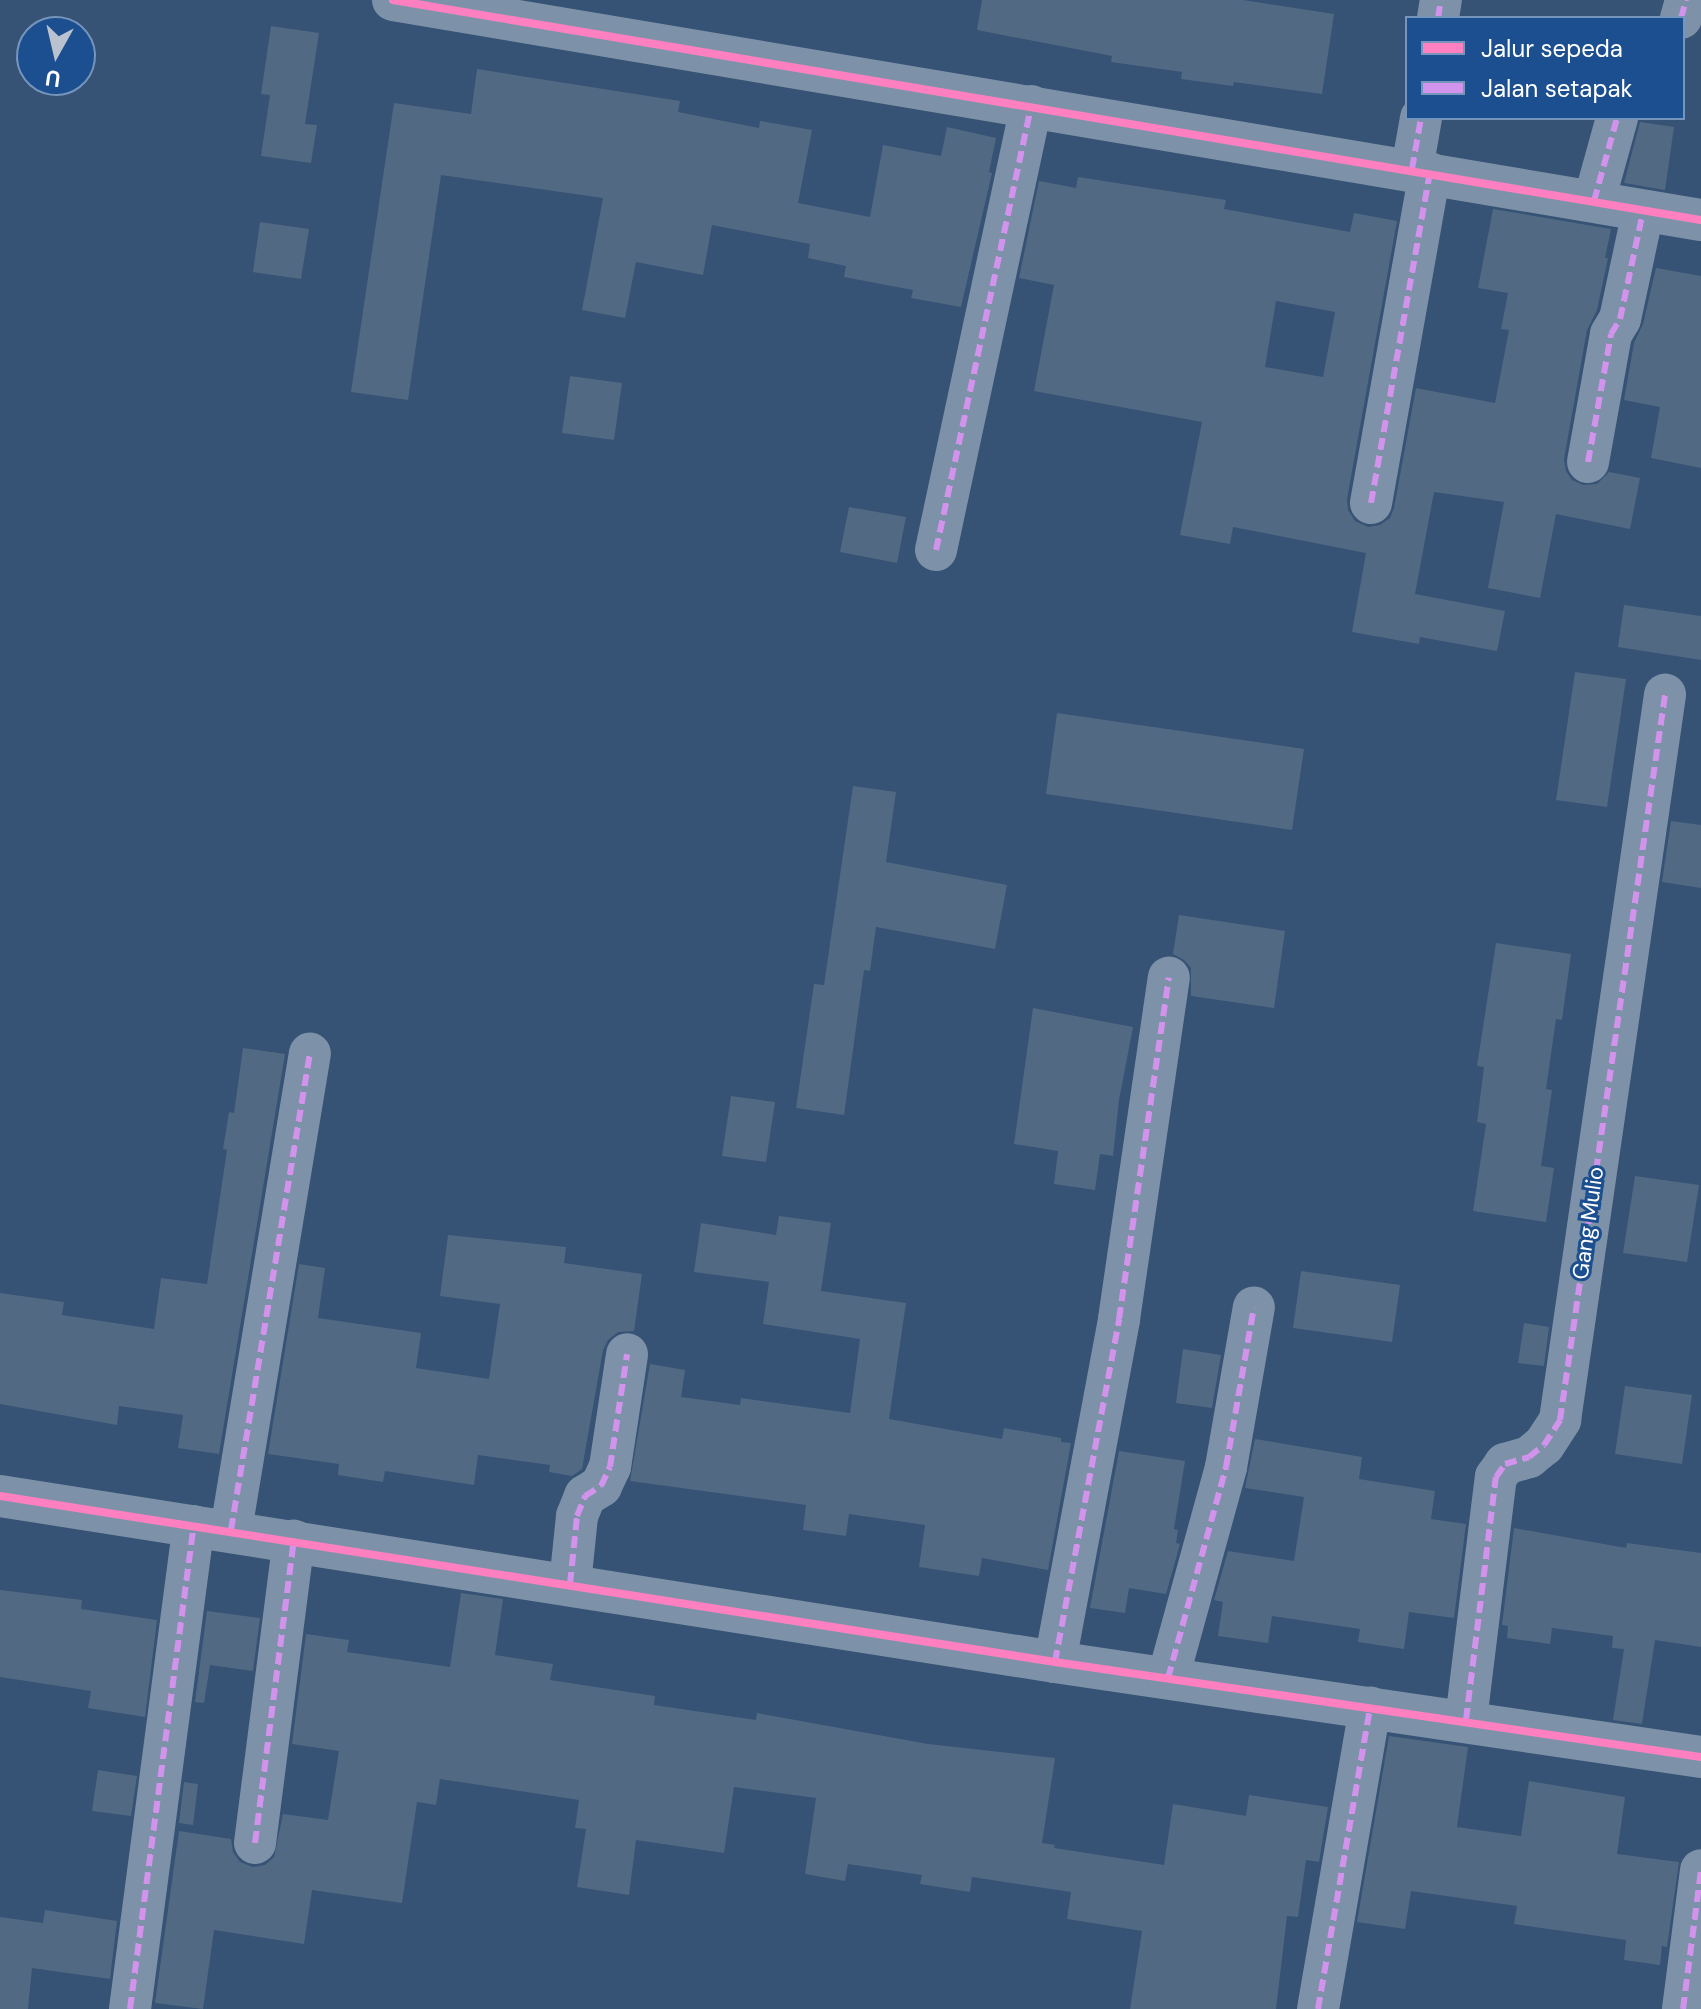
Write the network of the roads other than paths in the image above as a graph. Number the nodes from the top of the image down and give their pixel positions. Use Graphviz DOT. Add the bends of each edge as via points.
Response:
graph roads {
  1 [pos="393,0"];
  2 [pos="1031,106"];
  3 [pos="1421,120"];
  4 [pos="1616,120"];
  5 [pos="1421,171"];
  6 [pos="1594,201"];
  7 [pos="1643,212"];
  8 [pos="1701,220"];
  9 [pos="1588,462"];
  10 [pos="1371,503"];
  11 [pos="936,550"];
  12 [pos="1665,695"];
  13 [pos="1169,978"];
  14 [pos="310,1053"];
  15 [pos="1254,1307"];
  16 [pos="627,1354"];
  17 [pos="0,1496"];
  18 [pos="212,1528"];
  19 [pos="294,1540"];
  20 [pos="570,1584"];
  21 [pos="1055,1662"];
  22 [pos="1168,1678"];
  23 [pos="1370,1707"];
  24 [pos="1466,1720"];
  25 [pos="1701,1757"];
  26 [pos="255,1843"];
  27 [pos="1701,1870"];
  28 [pos="130,2009"];
  29 [pos="1318,2009"];
  30 [pos="1683,2009"];
  1 -- 2 [label="street"];
  2 -- 5 [label="street"];
  2 -- 11 [label="street"];
  3 -- 5 [label="street"];
  4 -- 6 [label="street"];
  5 -- 6 [label="street"];
  5 -- 10 [label="street"];
  6 -- 7 [label="street"];
  7 -- 8 [label="street"];
  7 -- 9 [label="street" via="1620,319 1611,334"];
  12 -- 24 [label="street, Gang Mulio" via="1560,1420 1544,1445 1529,1457 1505,1464 1496,1477"];
  13 -- 21 [label="street" via="1119,1319"];
  14 -- 18 [label="street"];
  15 -- 22 [label="street" via="1226,1467"];
  16 -- 20 [label="street" via="610,1467 601,1486 585,1496 577,1516"];
  17 -- 18 [label="street"];
  18 -- 19 [label="street"];
  18 -- 28 [label="street"];
  19 -- 20 [label="street"];
  19 -- 26 [label="street"];
  20 -- 21 [label="street"];
  21 -- 22 [label="street"];
  22 -- 23 [label="street"];
  23 -- 24 [label="street"];
  23 -- 29 [label="street"];
  24 -- 25 [label="street"];
  27 -- 30 [label="street"];
}
